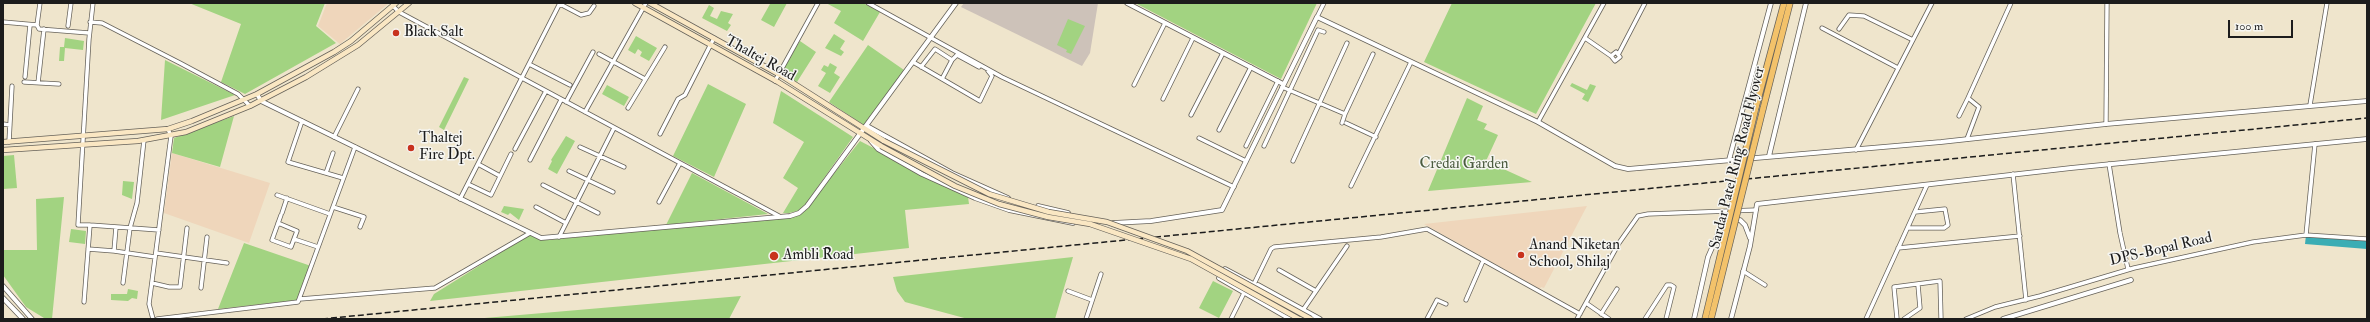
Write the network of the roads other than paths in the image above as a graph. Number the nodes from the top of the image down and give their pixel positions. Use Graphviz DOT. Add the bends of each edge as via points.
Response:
graph roads {
  1 [pos="40,3"];
  2 [pos="72,3"];
  3 [pos="93,3"];
  4 [pos="409,3"];
  5 [pos="635,3"];
  6 [pos="650,3"];
  7 [pos="818,3"];
  8 [pos="868,3"];
  9 [pos="956,3"];
  10 [pos="1127,3"];
  11 [pos="1324,3"];
  12 [pos="1604,3"];
  13 [pos="1645,3"];
  14 [pos="1771,3"];
  15 [pos="1784,3"];
  16 [pos="1790,3"];
  17 [pos="1806,3"];
  18 [pos="1932,3"];
  19 [pos="2010,3"];
  20 [pos="2107,3"];
  21 [pos="2327,3"];
  22 [pos="394,4"];
  23 [pos="560,4"];
  24 [pos="644,5"];
  25 [pos="594,6"];
  26 [pos="399,12"];
  27 [pos="1317,17"];
  28 [pos="3,22"];
  29 [pos="90,22"];
  30 [pos="1165,23"];
  31 [pos="30,25"];
  32 [pos="37,25"];
  33 [pos="68,26"];
  34 [pos="1822,28"];
  35 [pos="1839,29"];
  36 [pos="44,30"];
  37 [pos="1324,32"];
  38 [pos="89,33"];
  39 [pos="932,37"];
  40 [pos="714,38"];
  41 [pos="1193,38"];
  42 [pos="1585,38"];
  43 [pos="1913,40"];
  44 [pos="1347,43"];
  45 [pos="711,45"];
  46 [pos="664,47"];
  47 [pos="593,52"];
  48 [pos="1223,53"];
  49 [pos="599,54"];
  50 [pos="1373,54"];
  51 [pos="1619,54"];
  52 [pos="1612,56"];
  53 [pos="952,60"];
  54 [pos="614,62"];
  55 [pos="913,62"];
  56 [pos="1411,62"];
  57 [pos="529,64"];
  58 [pos="921,67"];
  59 [pos="1251,67"];
  60 [pos="1898,68"];
  61 [pos="779,74"];
  62 [pos="25,77"];
  63 [pos="522,78"];
  64 [pos="645,79"];
  65 [pos="942,79"];
  66 [pos="775,80"];
  67 [pos="1278,81"];
  68 [pos="24,82"];
  69 [pos="38,83"];
  70 [pos="59,84"];
  71 [pos="570,85"];
  72 [pos="1134,85"];
  73 [pos="12,86"];
  74 [pos="1283,86"];
  75 [pos="358,89"];
  76 [pos="1289,90"];
  77 [pos="546,91"];
  78 [pos="257,94"];
  79 [pos="1968,98"];
  80 [pos="246,99"];
  81 [pos="1163,99"];
  82 [pos="561,100"];
  83 [pos="261,101"];
  84 [pos="2367,101"];
  85 [pos="566,102"];
  86 [pos="1319,103"];
  87 [pos="2310,105"];
  88 [pos="250,106"];
  89 [pos="628,108"];
  90 [pos="585,112"];
  91 [pos="1345,114"];
  92 [pos="1191,115"];
  93 [pos="1959,116"];
  94 [pos="302,121"];
  95 [pos="1538,122"];
  96 [pos="1342,123"];
  97 [pos="1346,123"];
  98 [pos="3,124"];
  99 [pos="10,124"];
  100 [pos="2106,124"];
  101 [pos="866,127"];
  102 [pos="614,128"];
  103 [pos="168,129"];
  104 [pos="1219,130"];
  105 [pos="660,134"];
  106 [pos="861,134"];
  107 [pos="84,135"];
  108 [pos="171,136"];
  109 [pos="334,137"];
  110 [pos="1376,137"];
  111 [pos="1199,138"];
  112 [pos="1967,139"];
  113 [pos="2367,139"];
  114 [pos="144,140"];
  115 [pos="870,140"];
  116 [pos="3,142"];
  117 [pos="9,142"];
  118 [pos="84,143"];
  119 [pos="2315,144"];
  120 [pos="1246,146"];
  121 [pos="1264,146"];
  122 [pos="354,147"];
  123 [pos="580,147"];
  124 [pos="515,149"];
  125 [pos="3,150"];
  126 [pos="1856,150"];
  127 [pos="333,153"];
  128 [pos="511,154"];
  129 [pos="600,156"];
  130 [pos="1769,156"];
  131 [pos="530,160"];
  132 [pos="1729,160"];
  133 [pos="1246,161"];
  134 [pos="1293,161"];
  135 [pos="680,163"];
  136 [pos="478,164"];
  137 [pos="2109,164"];
  138 [pos="624,167"];
  139 [pos="570,171"];
  140 [pos="326,173"];
  141 [pos="2014,174"];
  142 [pos="500,176"];
  143 [pos="343,178"];
  144 [pos="588,180"];
  145 [pos="468,184"];
  146 [pos="543,185"];
  147 [pos="1927,185"];
  148 [pos="1351,186"];
  149 [pos="1234,187"];
  150 [pos="613,192"];
  151 [pos="277,195"];
  152 [pos="287,198"];
  153 [pos="460,199"];
  154 [pos="577,202"];
  155 [pos="659,202"];
  156 [pos="333,207"];
  157 [pos="536,207"];
  158 [pos="1756,210"];
  159 [pos="1915,212"];
  160 [pos="598,213"];
  161 [pos="330,214"];
  162 [pos="779,216"];
  163 [pos="1106,222"];
  164 [pos="566,223"];
  165 [pos="278,224"];
  166 [pos="90,225"];
  167 [pos="116,227"];
  168 [pos="360,227"];
  169 [pos="130,228"];
  170 [pos="187,228"];
  171 [pos="1908,228"];
  172 [pos="159,230"];
  173 [pos="530,233"];
  174 [pos="2306,235"];
  175 [pos="2020,236"];
  176 [pos="207,237"];
  177 [pos="558,238"];
  178 [pos="294,239"];
  179 [pos="2367,239"];
  180 [pos="1751,240"];
  181 [pos="1347,246"];
  182 [pos="318,248"];
  183 [pos="1898,248"];
  184 [pos="88,250"];
  185 [pos="114,251"];
  186 [pos="126,253"];
  187 [pos="155,255"];
  188 [pos="183,257"];
  189 [pos="204,260"];
  190 [pos="1483,261"];
  191 [pos="227,263"];
  192 [pos="2128,269"];
  193 [pos="1279,270"];
  194 [pos="1743,271"];
  195 [pos="1101,274"];
  196 [pos="2131,280"];
  197 [pos="122,283"];
  198 [pos="152,283"];
  199 [pos="1254,285"];
  200 [pos="1765,285"];
  201 [pos="1918,285"];
  202 [pos="3,286"];
  203 [pos="201,288"];
  204 [pos="1617,290"];
  205 [pos="1068,291"];
  206 [pos="1316,291"];
  207 [pos="1244,293"];
  208 [pos="1251,297"];
  209 [pos="3,298"];
  210 [pos="300,299"];
  211 [pos="1092,300"];
  212 [pos="1466,300"];
  213 [pos="2026,300"];
  214 [pos="84,302"];
  215 [pos="1586,303"];
  216 [pos="1446,304"];
  217 [pos="1303,310"];
  218 [pos="1580,314"];
  219 [pos="1601,314"];
  220 [pos="23,319"];
  221 [pos="32,319"];
  222 [pos="153,319"];
  223 [pos="157,319"];
  224 [pos="1086,319"];
  225 [pos="1231,319"];
  226 [pos="1290,319"];
  227 [pos="1299,319"];
  228 [pos="1311,319"];
  229 [pos="1320,319"];
  230 [pos="1427,319"];
  231 [pos="1577,319"];
  232 [pos="1609,319"];
  233 [pos="1645,319"];
  234 [pos="1666,319"];
  235 [pos="1694,319"];
  236 [pos="1705,319"];
  237 [pos="1711,319"];
  238 [pos="1731,319"];
  239 [pos="1866,319"];
  240 [pos="1897,319"];
  241 [pos="1904,319"];
  242 [pos="1941,319"];
  243 [pos="1966,319"];
  244 [pos="2003,319"];
  1 -- 32 [label="street"];
  2 -- 33 [label="street"];
  3 -- 29 [label="street"];
  4 -- 26 [label="main road"];
  5 -- 24 [label="main road, Thaltej Road"];
  6 -- 40 [label="main road, Thaltej Road"];
  7 -- 61 [label="street"];
  8 -- 39 [label="street"];
  9 -- 39 [label="street"];
  10 -- 30 [label="street"];
  11 -- 27 [label="street"];
  12 -- 42 [label="street"];
  13 -- 51 [label="street"];
  14 -- 132 [label="street"];
  15 -- 236 [label="highway, Sardar Patel Ring Road Flyover, bridge"];
  16 -- 237 [label="highway, Sardar Patel Ring Road Flyover, bridge"];
  17 -- 130 [label="street"];
  18 -- 43 [label="street"];
  19 -- 79 [label="street"];
  20 -- 100 [label="street"];
  21 -- 87 [label="street"];
  22 -- 26 [label="street"];
  22 -- 78 [label="main road" via="345,45"];
  23 -- 25 [label="street" via="582,15 589,13"];
  23 -- 57 [label="street"];
  24 -- 45 [label="main road, Thaltej Road"];
  24 -- 54 [label="street"];
  26 -- 63 [label="street"];
  26 -- 83 [label="main road" via="347,53"];
  27 -- 56 [label="street"];
  27 -- 74 [label="street"];
  28 -- 31 [label="street"];
  29 -- 38 [label="street"];
  29 -- 80 [label="street" via="102,23"];
  30 -- 41 [label="street"];
  30 -- 72 [label="street"];
  31 -- 32 [label="street"];
  31 -- 62 [label="street"];
  32 -- 36 [label="street" via="39,29"];
  34 -- 60 [label="street"];
  35 -- 43 [label="street" via="1849,15 1864,16"];
  36 -- 38 [label="street"];
  36 -- 69 [label="street"];
  37 -- 76 [label="street" via="1318,30"];
  38 -- 107 [label="street"];
  39 -- 55 [label="street"];
  39 -- 149 [label="street" via="1002,77"];
  40 -- 45 [label="street"];
  40 -- 61 [label="main road, Thaltej Road"];
  41 -- 48 [label="street"];
  41 -- 81 [label="street"];
  42 -- 52 [label="street"];
  42 -- 95 [label="street"];
  43 -- 60 [label="street"];
  44 -- 86 [label="street"];
  45 -- 66 [label="main road, Thaltej Road"];
  45 -- 105 [label="street" via="685,95 678,98"];
  46 -- 64 [label="street"];
  47 -- 85 [label="street"];
  48 -- 59 [label="street"];
  48 -- 92 [label="street"];
  49 -- 54 [label="street"];
  50 -- 91 [label="street"];
  51 -- 52 [label="street" via="1616,52"];
  51 -- 52 [label="street" via="1619,60 1612,59"];
  53 -- 58 [label="street" via="935,49"];
  53 -- 65 [label="street"];
  53 -- 65 [label="street" via="957,55 992,74 981,100"];
  54 -- 64 [label="street"];
  54 -- 90 [label="street"];
  55 -- 58 [label="street"];
  55 -- 101 [label="street"];
  56 -- 95 [label="street"];
  56 -- 110 [label="street"];
  57 -- 63 [label="street"];
  57 -- 71 [label="street"];
  58 -- 65 [label="street"];
  59 -- 67 [label="street"];
  59 -- 104 [label="street"];
  60 -- 126 [label="street"];
  61 -- 66 [label="street"];
  61 -- 101 [label="main road, Thaltej Road"];
  63 -- 77 [label="street"];
  63 -- 136 [label="street"];
  64 -- 89 [label="street"];
  66 -- 106 [label="main road, Thaltej Road"];
  67 -- 74 [label="street"];
  67 -- 120 [label="street"];
  68 -- 69 [label="street"];
  69 -- 70 [label="street"];
  73 -- 99 [label="street"];
  74 -- 76 [label="street"];
  74 -- 133 [label="street"];
  75 -- 109 [label="street"];
  76 -- 86 [label="street"];
  76 -- 121 [label="street"];
  77 -- 82 [label="street"];
  77 -- 124 [label="street"];
  78 -- 80 [label="main road"];
  78 -- 83 [label="street"];
  79 -- 93 [label="street"];
  79 -- 112 [label="street" via="1979,107"];
  80 -- 88 [label="street"];
  80 -- 103 [label="main road"];
  82 -- 85 [label="street"];
  82 -- 131 [label="street"];
  83 -- 88 [label="main road"];
  83 -- 94 [label="street"];
  84 -- 87 [label="street"];
  85 -- 90 [label="street"];
  86 -- 91 [label="street"];
  86 -- 134 [label="street"];
  87 -- 100 [label="street"];
  88 -- 108 [label="main road"];
  90 -- 102 [label="street"];
  91 -- 96 [label="street"];
  94 -- 109 [label="street"];
  94 -- 140 [label="street" via="288,162"];
  95 -- 132 [label="street" via="1595,156 1628,169"];
  97 -- 110 [label="street"];
  98 -- 99 [label="street"];
  99 -- 117 [label="street"];
  100 -- 112 [label="street"];
  101 -- 106 [label="street"];
  101 -- 163 [label="street" via="985,188 1030,205"];
  101 -- 228 [label="main road, Thaltej Road, bridge" via="884,141 989,194 1049,212 1107,222 1187,251"];
  102 -- 129 [label="street"];
  102 -- 135 [label="street"];
  103 -- 107 [label="main road"];
  103 -- 108 [label="street"];
  106 -- 115 [label="main road, Thaltej Road"];
  106 -- 162 [label="street" via="807,206 799,213"];
  107 -- 117 [label="main road"];
  107 -- 118 [label="street"];
  108 -- 114 [label="main road"];
  108 -- 172 [label="street"];
  109 -- 122 [label="street"];
  110 -- 148 [label="street"];
  111 -- 133 [label="street"];
  112 -- 126 [label="street"];
  113 -- 119 [label="street"];
  114 -- 118 [label="main road"];
  114 -- 169 [label="street" via="137,203"];
  115 -- 163 [label="street" via="878,149 975,198 1047,220 1095,226"];
  115 -- 227 [label="main road, Thaltej Road, bridge" via="955,186 999,204 1048,217 1090,224 1191,259"];
  116 -- 117 [label="main road"];
  118 -- 125 [label="main road"];
  118 -- 166 [label="street" via="78,225"];
  119 -- 137 [label="street"];
  119 -- 174 [label="street"];
  122 -- 143 [label="street"];
  122 -- 153 [label="street"];
  123 -- 129 [label="street"];
  126 -- 130 [label="street"];
  127 -- 140 [label="street"];
  128 -- 142 [label="street"];
  129 -- 138 [label="street"];
  129 -- 144 [label="street"];
  130 -- 132 [label="street"];
  133 -- 149 [label="street"];
  135 -- 155 [label="street"];
  135 -- 162 [label="street"];
  136 -- 142 [label="street"];
  136 -- 145 [label="street"];
  137 -- 141 [label="street"];
  137 -- 192 [label="street"];
  139 -- 144 [label="street"];
  140 -- 143 [label="street"];
  141 -- 147 [label="street"];
  141 -- 175 [label="street"];
  142 -- 145 [label="street" via="491,195"];
  143 -- 156 [label="street"];
  144 -- 150 [label="street"];
  144 -- 154 [label="street"];
  145 -- 153 [label="street"];
  146 -- 154 [label="street"];
  147 -- 158 [label="street" via="1757,204"];
  147 -- 159 [label="street"];
  149 -- 163 [label="street" via="1222,210 1151,221"];
  151 -- 152 [label="street"];
  152 -- 161 [label="street"];
  152 -- 165 [label="street"];
  153 -- 173 [label="street"];
  154 -- 160 [label="street"];
  154 -- 164 [label="street"];
  156 -- 161 [label="street"];
  156 -- 168 [label="street" via="364,217"];
  157 -- 164 [label="street"];
  158 -- 180 [label="street"];
  158 -- 215 [label="street" via="1638,216 1619,243"];
  159 -- 171 [label="street"];
  159 -- 171 [label="street" via="1945,209 1948,225 1944,228"];
  161 -- 182 [label="street"];
  162 -- 177 [label="street"];
  164 -- 177 [label="street"];
  165 -- 178 [label="street" via="297,231"];
  165 -- 178 [label="street" via="272,240 291,247"];
  166 -- 167 [label="street"];
  166 -- 184 [label="street"];
  167 -- 169 [label="street"];
  167 -- 185 [label="street"];
  169 -- 172 [label="street"];
  169 -- 186 [label="street"];
  170 -- 188 [label="street"];
  171 -- 183 [label="street"];
  172 -- 187 [label="street"];
  173 -- 177 [label="street" via="540,238"];
  173 -- 210 [label="street" via="435,288"];
  174 -- 179 [label="street, DPS-Bopal Road"];
  174 -- 192 [label="street, DPS-Bopal Road" via="2253,242"];
  175 -- 183 [label="street"];
  175 -- 213 [label="street"];
  176 -- 189 [label="street"];
  178 -- 182 [label="street"];
  180 -- 194 [label="street"];
  180 -- 235 [label="street" via="1740,220 1726,220 1708,256"];
  181 -- 206 [label="street"];
  182 -- 210 [label="street"];
  183 -- 239 [label="street"];
  184 -- 185 [label="street"];
  184 -- 214 [label="street"];
  185 -- 186 [label="street"];
  186 -- 187 [label="street"];
  186 -- 197 [label="street"];
  187 -- 188 [label="street"];
  187 -- 198 [label="street"];
  188 -- 189 [label="street"];
  188 -- 198 [label="street" via="179,288"];
  189 -- 191 [label="street"];
  189 -- 203 [label="street"];
  190 -- 199 [label="street" via="1427,229 1368,239 1274,247"];
  190 -- 212 [label="street"];
  190 -- 218 [label="street"];
  192 -- 213 [label="street, DPS-Bopal Road"];
  193 -- 206 [label="street"];
  194 -- 200 [label="street"];
  194 -- 238 [label="street"];
  195 -- 211 [label="street"];
  196 -- 244 [label="street"];
  198 -- 222 [label="street" via="149,304"];
  199 -- 207 [label="street" via="1225,269 1219,276 1220,280"];
  199 -- 208 [label="street"];
  199 -- 217 [label="street"];
  201 -- 240 [label="street" via="1894,287"];
  201 -- 241 [label="street" via="1920,308"];
  201 -- 242 [label="street" via="1940,281"];
  202 -- 221 [label="street"];
  204 -- 219 [label="street"];
  205 -- 211 [label="street"];
  206 -- 217 [label="street"];
  207 -- 208 [label="street"];
  207 -- 225 [label="street"];
  208 -- 226 [label="street"];
  209 -- 220 [label="street"];
  210 -- 223 [label="street" via="298,302"];
  211 -- 224 [label="street"];
  213 -- 243 [label="street, DPS-Bopal Road" via="1975,314"];
  215 -- 218 [label="street"];
  215 -- 219 [label="street"];
  216 -- 230 [label="street" via="1437,300"];
  217 -- 229 [label="street"];
  218 -- 231 [label="street"];
  219 -- 232 [label="street"];
  233 -- 234 [label="street" via="1667,286 1671,285 1674,287"];
}
